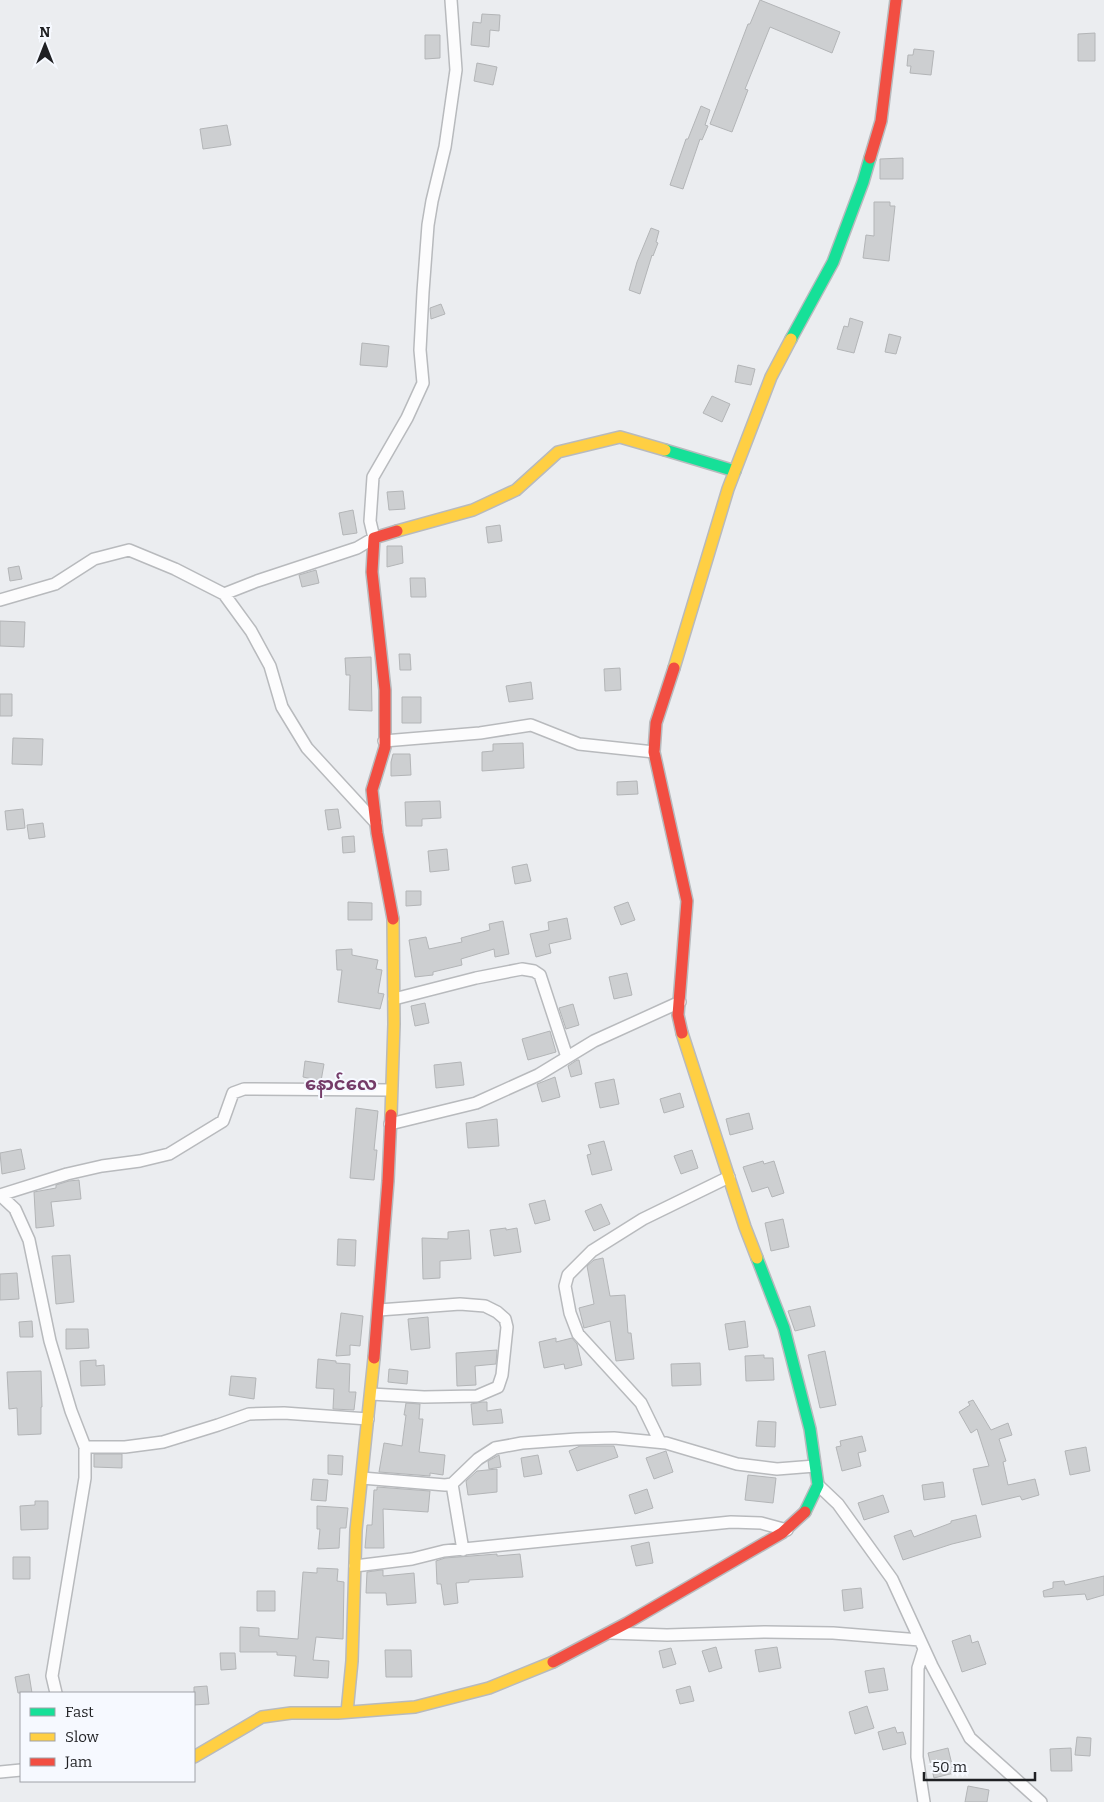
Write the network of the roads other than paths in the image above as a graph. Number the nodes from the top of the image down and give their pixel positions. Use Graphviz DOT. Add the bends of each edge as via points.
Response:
graph roads {
  1 [pos="452,0"];
  2 [pos="896,0"];
  3 [pos="735,471"];
  4 [pos="374,538"];
  5 [pos="224,594"];
  6 [pos="0,600"];
  7 [pos="384,741"];
  8 [pos="654,752"];
  9 [pos="376,823"];
  10 [pos="394,999"];
  11 [pos="680,1002"];
  12 [pos="567,1057"];
  13 [pos="391,1090"];
  14 [pos="390,1124"];
  15 [pos="729,1176"];
  16 [pos="0,1195"];
  17 [pos="379,1310"];
  18 [pos="371,1394"];
  19 [pos="368,1419"];
  20 [pos="660,1442"];
  21 [pos="85,1447"];
  22 [pos="815,1466"];
  23 [pos="362,1478"];
  24 [pos="452,1484"];
  25 [pos="818,1485"];
  26 [pos="787,1530"];
  27 [pos="462,1550"];
  28 [pos="355,1566"];
  29 [pos="607,1633"];
  30 [pos="922,1645"];
  31 [pos="56,1692"];
  32 [pos="347,1712"];
  33 [pos="195,1756"];
  34 [pos="20,1770"];
  35 [pos="0,1772"];
  36 [pos="924,1802"];
  37 [pos="1041,1802"];
  1 -- 4 [label="street" via="456,70 445,147 428,225 420,350 423,383 373,477 370,521"];
  2 -- 3 [label="street" via="881,121 863,182 833,262 771,377"];
  3 -- 4 [label="street" via="620,437 558,452 516,490 473,510"];
  3 -- 8 [label="street" via="656,723"];
  4 -- 5 [label="street" via="356,548"];
  4 -- 7 [label="street" via="372,572 385,690"];
  5 -- 6 [label="street" via="175,568 129,550 94,559 55,584"];
  5 -- 9 [label="street" via="251,631 270,666 282,707 307,748"];
  7 -- 8 [label="street" via="531,725 579,744"];
  7 -- 9 [label="street" via="372,790"];
  8 -- 11 [label="street" via="687,901"];
  9 -- 10 [label="street" via="393,921"];
  10 -- 12 [label="street" via="476,978 522,969 534,971 540,975"];
  10 -- 13 [label="street"];
  11 -- 12 [label="street" via="594,1041"];
  11 -- 15 [label="street" via="678,1015 686,1048"];
  12 -- 14 [label="street" via="538,1075 476,1103"];
  13 -- 14 [label="street"];
  13 -- 16 [label="street" via="244,1089 233,1094 223,1121 169,1154 67,1174"];
  14 -- 17 [label="street"];
  15 -- 20 [label="street" via="643,1219 592,1251 568,1275 565,1286 578,1334 641,1403"];
  15 -- 22 [label="street" via="784,1328 810,1429"];
  16 -- 21 [label="street" via="15,1209 29,1240 50,1341 70,1411"];
  17 -- 18 [label="street"];
  17 -- 18 [label="street" via="460,1304 485,1306 505,1319 507,1326 502,1376 498,1387 487,1393 424,1397"];
  18 -- 19 [label="street"];
  19 -- 21 [label="street" via="249,1414 163,1442 125,1447"];
  19 -- 23 [label="street"];
  20 -- 22 [label="street" via="737,1464 777,1469"];
  20 -- 24 [label="street" via="605,1438 522,1443 496,1448 478,1459"];
  21 -- 31 [label="street" via="85,1478 52,1676"];
  22 -- 25 [label="street"];
  23 -- 24 [label="street"];
  23 -- 28 [label="street"];
  24 -- 27 [label="street"];
  25 -- 26 [label="street" via="804,1514"];
  25 -- 30 [label="street" via="838,1504 892,1579"];
  26 -- 27 [label="street" via="731,1522"];
  26 -- 29 [label="street"];
  27 -- 28 [label="street"];
  28 -- 32 [label="street"];
  29 -- 30 [label="street" via="824,1633"];
  29 -- 32 [label="street" via="553,1662 489,1688 415,1707"];
  30 -- 36 [label="street" via="918,1668 917,1757"];
  30 -- 37 [label="street" via="970,1738"];
  32 -- 33 [label="street" via="291,1713 262,1718"];
  34 -- 35 [label="street"];
}
